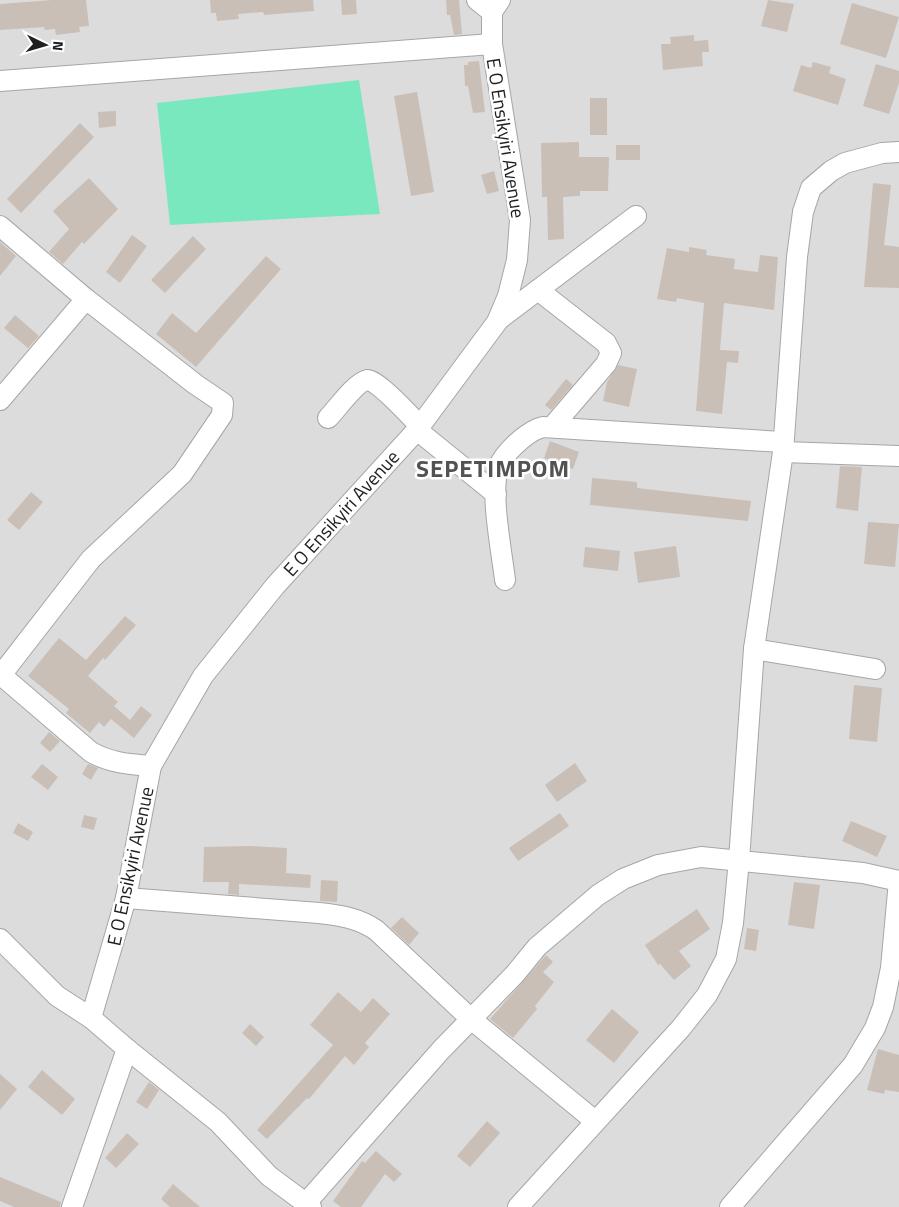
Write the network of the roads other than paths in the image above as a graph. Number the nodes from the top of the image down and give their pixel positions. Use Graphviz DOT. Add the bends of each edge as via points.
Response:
graph roads {
  1 [pos="489,4"];
  2 [pos="492,44"];
  3 [pos="0,81"];
  4 [pos="899,152"];
  5 [pos="636,216"];
  6 [pos="0,226"];
  7 [pos="538,290"];
  8 [pos="86,299"];
  9 [pos="497,322"];
  10 [pos="0,400"];
  11 [pos="328,418"];
  12 [pos="552,427"];
  13 [pos="419,428"];
  14 [pos="782,447"];
  15 [pos="899,456"];
  16 [pos="496,494"];
  17 [pos="505,580"];
  18 [pos="754,649"];
  19 [pos="875,669"];
  20 [pos="1,674"];
  21 [pos="151,766"];
  22 [pos="739,860"];
  23 [pos="899,881"];
  24 [pos="126,898"];
  25 [pos="0,939"];
  26 [pos="91,1018"];
  27 [pos="471,1019"];
  28 [pos="127,1049"];
  29 [pos="594,1121"];
  30 [pos="308,1205"];
  31 [pos="72,1207"];
  32 [pos="518,1207"];
  33 [pos="730,1207"];
  1 -- 2 [label="street, E O Ensikyiri Avenue"];
  2 -- 3 [label="street"];
  2 -- 9 [label="street, E O Ensikyiri Avenue" via="520,220 517,260"];
  4 -- 14 [label="street" via="845,163 818,180 808,197 797,257"];
  5 -- 7 [label="street"];
  6 -- 8 [label="street"];
  7 -- 9 [label="street"];
  7 -- 12 [label="street" via="606,343 612,353"];
  8 -- 10 [label="street"];
  8 -- 20 [label="street" via="195,384 216,396 224,408 182,474 91,559"];
  9 -- 13 [label="street, E O Ensikyiri Avenue"];
  11 -- 13 [label="street" via="366,380 381,388"];
  12 -- 14 [label="street"];
  12 -- 16 [label="street" via="531,432 504,457 496,477"];
  13 -- 16 [label="street"];
  13 -- 21 [label="street, E O Ensikyiri Avenue" via="275,586 203,676"];
  14 -- 15 [label="street"];
  14 -- 18 [label="street"];
  16 -- 17 [label="street"];
  18 -- 19 [label="street"];
  18 -- 22 [label="street"];
  20 -- 21 [label="street" via="91,752 105,760"];
  21 -- 24 [label="street, E O Ensikyiri Avenue"];
  22 -- 23 [label="street" via="863,873"];
  22 -- 27 [label="street" via="702,857 682,860 658,865 623,880 598,895 537,947 516,974"];
  22 -- 29 [label="street" via="726,959 707,995 681,1028"];
  23 -- 33 [label="street" via="891,968 883,1008 875,1028 853,1065"];
  24 -- 26 [label="street, E O Ensikyiri Avenue"];
  24 -- 27 [label="street" via="319,913 360,921 376,930"];
  25 -- 26 [label="street" via="57,996"];
  26 -- 28 [label="street"];
  27 -- 29 [label="street"];
  27 -- 30 [label="street"];
  28 -- 30 [label="street" via="218,1122 268,1176"];
  28 -- 31 [label="street"];
  29 -- 32 [label="street"];
}
